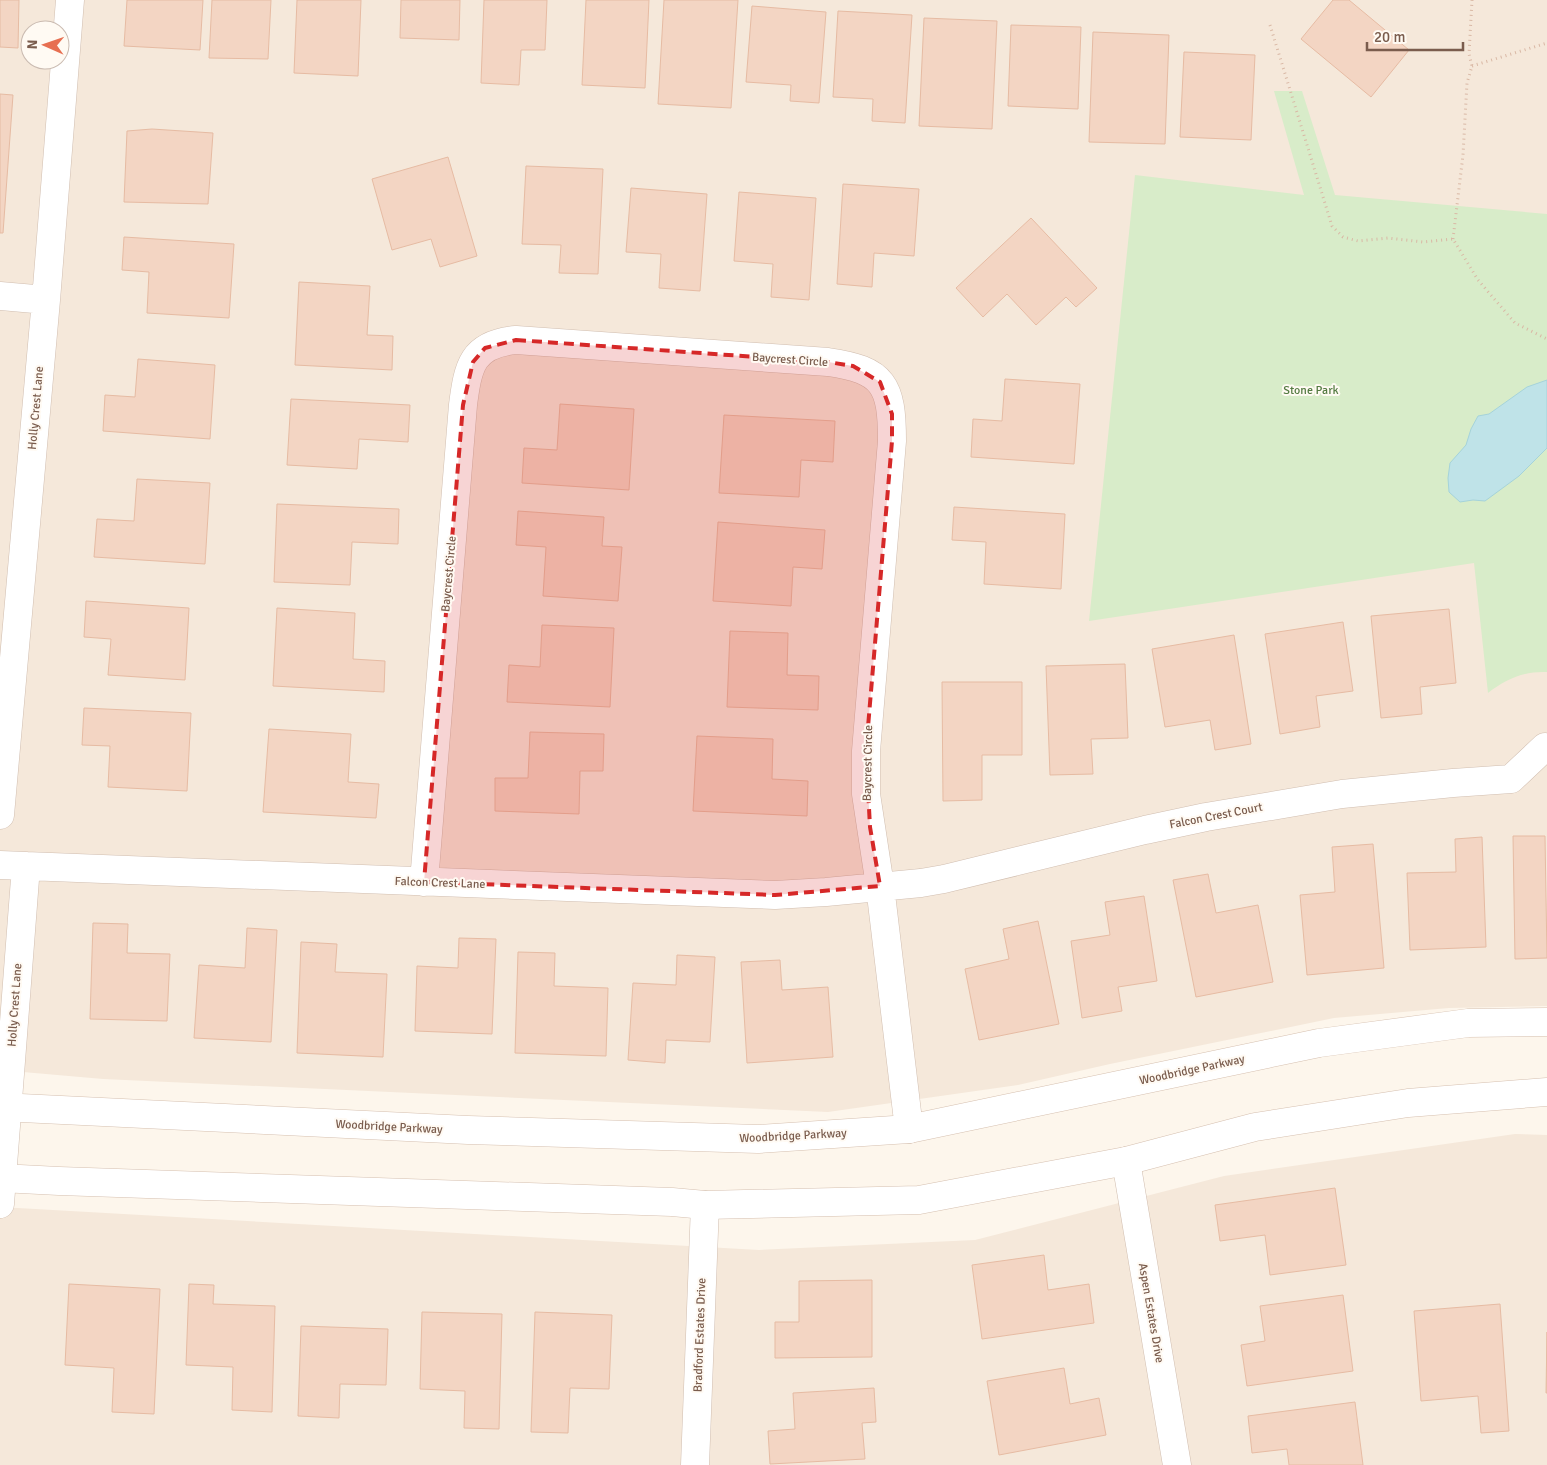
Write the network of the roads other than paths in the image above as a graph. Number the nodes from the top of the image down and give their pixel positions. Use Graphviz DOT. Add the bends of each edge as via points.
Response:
graph roads {
  1 [pos="70,0"];
  2 [pos="0,296"];
  3 [pos="46,300"];
  4 [pos="1544,747"];
  5 [pos="0,815"];
  6 [pos="13,865"];
  7 [pos="424,882"];
  8 [pos="880,886"];
  9 [pos="1547,1022"];
  10 [pos="1547,1092"];
  11 [pos="4,1107"];
  12 [pos="909,1129"];
  13 [pos="1126,1162"];
  14 [pos="0,1186"];
  15 [pos="705,1205"];
  16 [pos="695,1465"];
  17 [pos="1178,1465"];
  1 -- 3 [label="street, Holly Crest Lane"];
  2 -- 3 [label="street"];
  3 -- 5 [label="street, Holly Crest Lane"];
  4 -- 8 [label="street, Falcon Crest Court" via="1511,779 1342,794 1276,805 1145,830 944,879"];
  6 -- 7 [label="street, Falcon Crest Lane"];
  6 -- 11 [label="street, Holly Crest Lane"];
  7 -- 8 [label="street, Falcon Crest Lane" via="774,895"];
  7 -- 8 [label="street, Baycrest Circle" via="466,380 473,362 485,348 500,341 516,340 828,362 869,372 880,382 892,414 892,441 866,751 866,794"];
  8 -- 12 [label="street, Baycrest Circle"];
  9 -- 12 [label="street, Woodbridge Parkway" via="1468,1023 1319,1043"];
  10 -- 13 [label="street" via="1408,1103 1255,1127"];
  11 -- 12 [label="street, Woodbridge Parkway" via="468,1130 758,1139"];
  11 -- 14 [label="street, Holly Crest Lane"];
  13 -- 15 [label="street" via="919,1200"];
  13 -- 17 [label="street, Aspen Estates Drive"];
  14 -- 15 [label="street" via="69,1182"];
  15 -- 16 [label="street, Bradford Estates Drive"];
}
